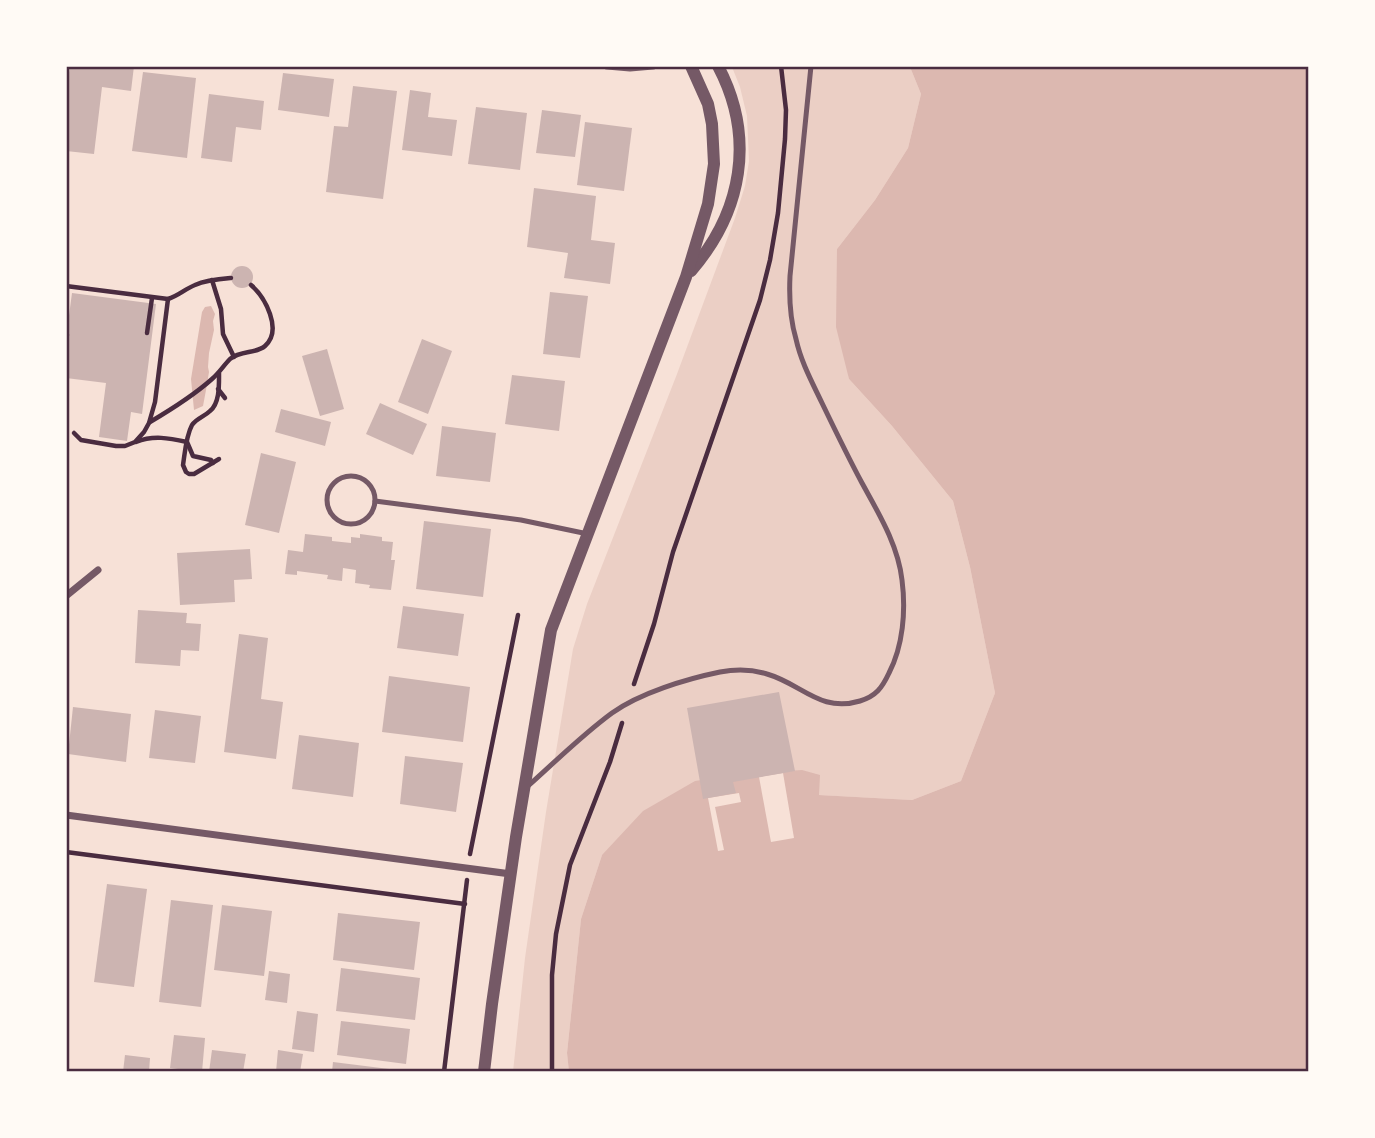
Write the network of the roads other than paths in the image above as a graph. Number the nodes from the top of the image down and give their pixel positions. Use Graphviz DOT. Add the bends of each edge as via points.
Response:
graph roads {
  1 [pos="607,66"];
  2 [pos="653,66"];
  3 [pos="691,66"];
  4 [pos="718,66"];
  5 [pos="811,66"];
  6 [pos="686,277"];
  7 [pos="375,501"];
  8 [pos="588,534"];
  9 [pos="98,570"];
  10 [pos="66,596"];
  11 [pos="523,791"];
  12 [pos="66,815"];
  13 [pos="511,874"];
  14 [pos="484,1072"];
  1 -- 2 [label="street"];
  3 -- 6 [label="street" via="710,109 714,164 704,220"];
  4 -- 6 [label="street" via="738,125 739,166 718,235"];
  5 -- 11 [label="lane" via="791,266 792,321 806,369 899,562 902,625 897,657 880,690 848,704 818,700 769,674 746,670 674,685 614,712"];
  6 -- 8 [label="street"];
  7 -- 7 [label="lane" via="367,518 348,524 331,513 327,498 337,480 354,475 370,484"];
  7 -- 8 [label="lane" via="521,520"];
  8 -- 11 [label="street" via="551,630"];
  9 -- 10 [label="street"];
  11 -- 13 [label="street"];
  12 -- 13 [label="street"];
  13 -- 14 [label="street"];
}
